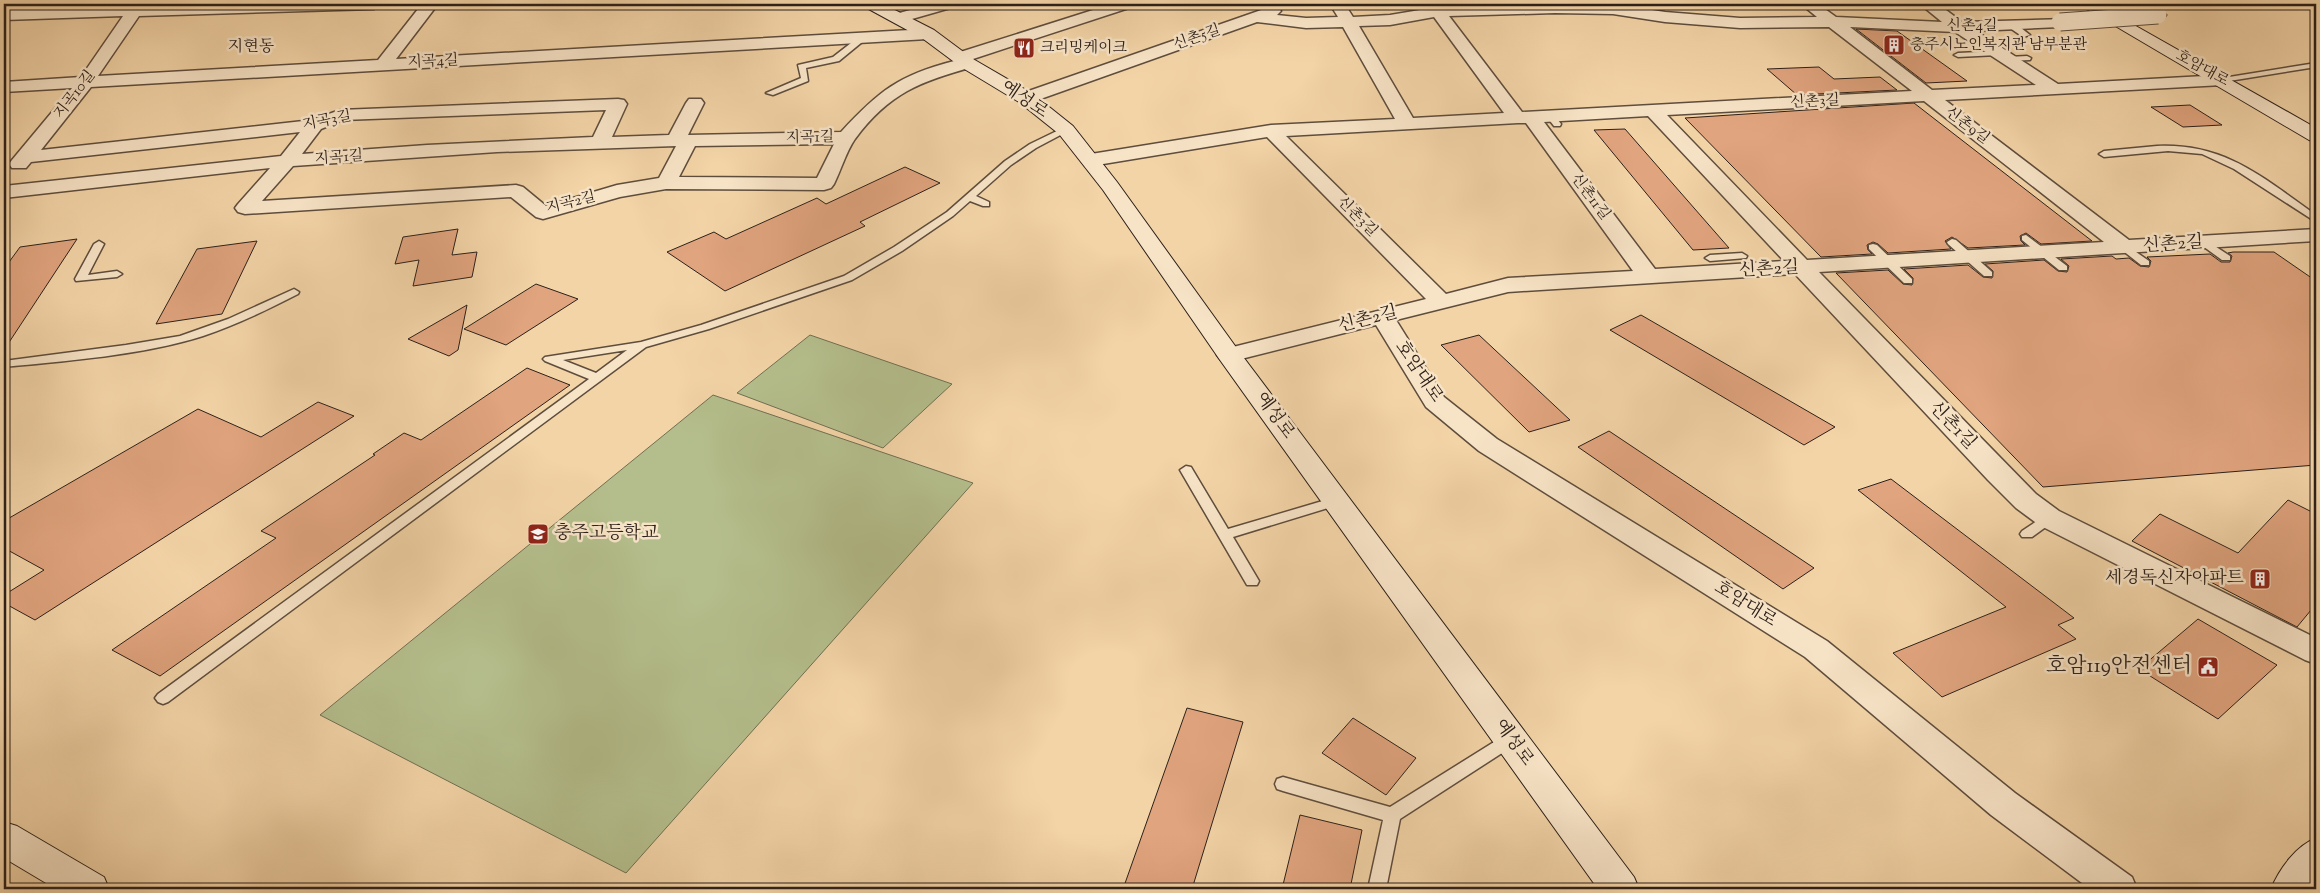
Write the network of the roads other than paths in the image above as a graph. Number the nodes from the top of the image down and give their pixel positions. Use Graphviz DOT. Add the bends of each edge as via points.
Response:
graph roads {
  1 [pos="374,4"];
  2 [pos="430,4"];
  3 [pos="871,4"];
  4 [pos="949,4"];
  5 [pos="1127,4"];
  6 [pos="1242,4"];
  7 [pos="1404,4"];
  8 [pos="1809,4"];
  9 [pos="1928,4"];
  10 [pos="2086,4"];
  11 [pos="2138,4"];
  12 [pos="1553,6"];
  13 [pos="1340,7"];
  14 [pos="139,8"];
  15 [pos="1277,10"];
  16 [pos="1438,12"];
  17 [pos="4,15"];
  18 [pos="1256,17"];
  19 [pos="898,18"];
  20 [pos="1348,22"];
  21 [pos="1831,22"];
  22 [pos="1959,27"];
  23 [pos="928,34"];
  24 [pos="863,38"];
  25 [pos="1958,55"];
  26 [pos="2003,56"];
  27 [pos="2027,58"];
  28 [pos="964,60"];
  29 [pos="384,64"];
  30 [pos="2316,65"];
  31 [pos="2223,80"];
  32 [pos="86,82"];
  33 [pos="4,88"];
  34 [pos="2053,88"];
  35 [pos="770,93"];
  36 [pos="1926,95"];
  37 [pos="1026,98"];
  38 [pos="694,103"];
  39 [pos="1654,112"];
  40 [pos="1524,118"];
  41 [pos="1407,123"];
  42 [pos="315,125"];
  43 [pos="1066,130"];
  44 [pos="1271,131"];
  45 [pos="2316,136"];
  46 [pos="846,138"];
  47 [pos="682,140"];
  48 [pos="600,142"];
  49 [pos="2104,154"];
  50 [pos="24,158"];
  51 [pos="1091,160"];
  52 [pos="287,161"];
  53 [pos="666,183"];
  54 [pos="4,185"];
  55 [pos="4,192"];
  56 [pos="969,197"];
  57 [pos="986,204"];
  58 [pos="2316,219"];
  59 [pos="2316,234"];
  60 [pos="2026,238"];
  61 [pos="1952,242"];
  62 [pos="2204,242"];
  63 [pos="100,244"];
  64 [pos="1873,246"];
  65 [pos="2126,248"];
  66 [pos="2044,253"];
  67 [pos="1742,256"];
  68 [pos="1710,258"];
  69 [pos="1969,258"];
  70 [pos="2226,258"];
  71 [pos="1890,263"];
  72 [pos="2145,263"];
  73 [pos="1801,268"];
  74 [pos="2063,268"];
  75 [pos="117,274"];
  76 [pos="1988,274"];
  77 [pos="1649,277"];
  78 [pos="1908,281"];
  79 [pos="294,292"];
  80 [pos="1442,302"];
  81 [pos="1383,317"];
  82 [pos="642,345"];
  83 [pos="1229,356"];
  84 [pos="4,364"];
  85 [pos="598,378"];
  86 [pos="1186,470"];
  87 [pos="1336,501"];
  88 [pos="2049,518"];
  89 [pos="2027,534"];
  90 [pos="1225,535"];
  91 [pos="1252,581"];
  92 [pos="2316,652"];
  93 [pos="163,698"];
  94 [pos="1510,739"];
  95 [pos="1283,784"];
  96 [pos="1392,815"];
  97 [pos="4,838"];
  98 [pos="2316,855"];
  99 [pos="90,889"];
  100 [pos="1378,889"];
  101 [pos="1620,889"];
  102 [pos="2119,889"];
  103 [pos="2290,889"];
  1 -- 14 [label="street"];
  2 -- 29 [label="street"];
  3 -- 19 [label="main road, 예성로"];
  4 -- 19 [label="street"];
  5 -- 28 [label="street, 지곡1길"];
  6 -- 15 [label="street"];
  7 -- 13 [label="street, 신촌5길"];
  8 -- 21 [label="street, 신촌9길"];
  9 -- 22 [label="street"];
  10 -- 31 [label="main road, 호암대로"];
  11 -- 22 [label="street, 신촌4길, bridge" via="2158,15 2060,22 2020,30"];
  12 -- 16 [label="street, 신촌4길"];
  12 -- 21 [label="street, 신촌4길" via="1613,9 1700,21"];
  13 -- 15 [label="street, 신촌5길"];
  13 -- 20 [label="street"];
  14 -- 17 [label="street"];
  14 -- 32 [label="street, 지곡10길"];
  15 -- 18 [label="street, 신촌5길"];
  16 -- 20 [label="street, 신촌4길" via="1390,20"];
  16 -- 40 [label="street, 신촌11길"];
  18 -- 20 [label="street, 신촌4길" via="1306,23"];
  18 -- 37 [label="street, 신촌5길"];
  19 -- 23 [label="main road, 예성로"];
  20 -- 41 [label="street"];
  21 -- 22 [label="street, 신촌4길"];
  21 -- 36 [label="street, 신촌9길"];
  22 -- 26 [label="street"];
  23 -- 24 [label="street, 지곡4길"];
  23 -- 28 [label="main road, 예성로"];
  24 -- 29 [label="street, 지곡4길"];
  24 -- 35 [label="lane" via="836,59 801,67 805,79"];
  25 -- 26 [label="lane"];
  26 -- 27 [label="lane"];
  26 -- 34 [label="street"];
  28 -- 37 [label="main road, 예성로"];
  28 -- 46 [label="street, 지곡1길" via="914,78 879,104"];
  29 -- 32 [label="street, 지곡4길"];
  30 -- 31 [label="lane"];
  31 -- 34 [label="street, 신촌3길"];
  31 -- 45 [label="main road, 호암대로"];
  32 -- 33 [label="street, 지곡4길"];
  32 -- 50 [label="street, 지곡10길"];
  34 -- 36 [label="street, 신촌3길"];
  36 -- 39 [label="street, 신촌3길"];
  36 -- 65 [label="street, 신촌9길"];
  37 -- 43 [label="main road, 예성로"];
  38 -- 47 [label="street"];
  39 -- 40 [label="street, 신촌3길" via="1554,120"];
  39 -- 73 [label="street, 신촌1길"];
  40 -- 41 [label="street, 신촌3길"];
  40 -- 77 [label="street, 신촌11길"];
  41 -- 44 [label="street, 신촌3길"];
  42 -- 48 [label="street, 지곡3길" via="340,115 618,104"];
  42 -- 50 [label="street, 지곡3길"];
  42 -- 52 [label="street"];
  43 -- 51 [label="main road, 예성로"];
  43 -- 56 [label="lane" via="1032,146"];
  44 -- 51 [label="street, 신촌3길"];
  44 -- 80 [label="street, 신촌3길"];
  46 -- 47 [label="street, 지곡1길"];
  46 -- 53 [label="street, 지곡2길" via="824,184"];
  47 -- 48 [label="street, 지곡1길"];
  47 -- 53 [label="street"];
  48 -- 52 [label="street, 지곡1길"];
  49 -- 58 [label="lane" via="2189,149 2204,152 2233,164"];
  50 -- 54 [label="street, 지곡10길"];
  51 -- 83 [label="main road, 예성로"];
  52 -- 53 [label="street, 지곡2길" via="245,208 516,191 543,213 617,190"];
  52 -- 55 [label="street, 지곡1길"];
  56 -- 57 [label="lane"];
  56 -- 82 [label="lane" via="898,249 848,278"];
  59 -- 62 [label="street, 신촌2길"];
  60 -- 66 [label="lane"];
  61 -- 69 [label="lane"];
  62 -- 65 [label="street, 신촌2길"];
  62 -- 70 [label="lane"];
  63 -- 75 [label="lane" via="80,279"];
  64 -- 71 [label="lane"];
  65 -- 66 [label="street, 신촌2길"];
  65 -- 72 [label="lane"];
  66 -- 69 [label="street, 신촌2길"];
  66 -- 74 [label="lane"];
  67 -- 68 [label="lane"];
  69 -- 71 [label="street, 신촌2길"];
  69 -- 76 [label="lane"];
  71 -- 73 [label="street, 신촌2길"];
  71 -- 78 [label="lane"];
  73 -- 77 [label="street, 신촌2길"];
  73 -- 88 [label="street, 신촌1길" via="1998,474"];
  77 -- 80 [label="street, 신촌2길" via="1508,285"];
  79 -- 84 [label="lane" via="225,324 168,342"];
  80 -- 81 [label="street, 신촌2길"];
  81 -- 83 [label="street, 신촌2길"];
  81 -- 102 [label="street, 호암대로" via="1435,402 1488,445 1816,649 2003,804"];
  82 -- 85 [label="lane"];
  82 -- 85 [label="lane" via="549,359"];
  83 -- 87 [label="main road, 예성로"];
  85 -- 93 [label="lane"];
  86 -- 90 [label="lane"];
  87 -- 90 [label="lane"];
  87 -- 94 [label="main road, 예성로"];
  88 -- 89 [label="lane"];
  88 -- 92 [label="street, 신촌1길"];
  90 -- 91 [label="lane"];
  94 -- 96 [label="lane"];
  94 -- 101 [label="main road, 예성로"];
  95 -- 96 [label="lane"];
  96 -- 100 [label="lane"];
  97 -- 99 [label="main road"];
  98 -- 103 [label="main road"];
}
